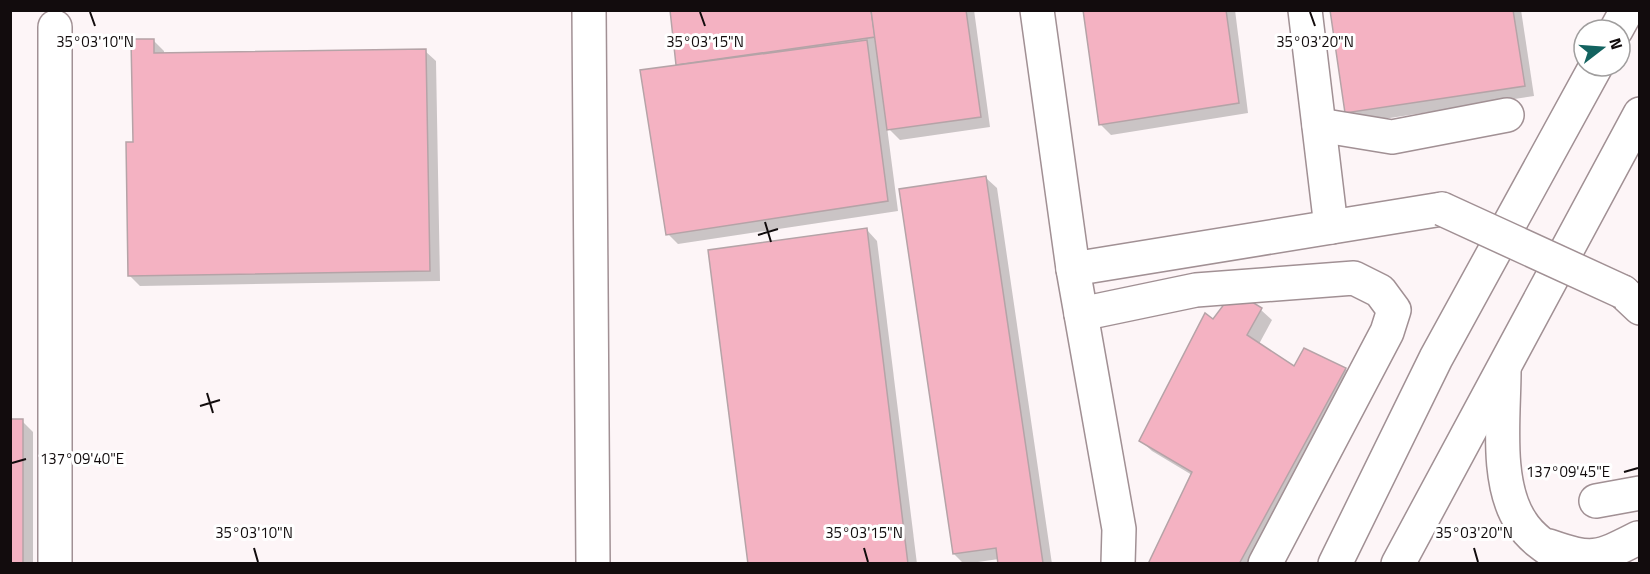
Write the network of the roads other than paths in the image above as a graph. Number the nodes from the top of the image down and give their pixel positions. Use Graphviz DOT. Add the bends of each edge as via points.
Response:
graph roads {
  1 [pos="589,10"];
  2 [pos="1037,10"];
  3 [pos="1305,10"];
  4 [pos="55,27"];
  5 [pos="1589,78"];
  6 [pos="1640,114"];
  7 [pos="1507,115"];
  8 [pos="1319,125"];
  9 [pos="1331,227"];
  10 [pos="1073,269"];
  11 [pos="1631,300"];
  12 [pos="1081,314"];
  13 [pos="1504,369"];
  14 [pos="1640,493"];
  15 [pos="1596,501"];
  16 [pos="1541,544"];
  17 [pos="1637,544"];
  18 [pos="55,564"];
  19 [pos="593,564"];
  20 [pos="1118,564"];
  21 [pos="1265,564"];
  22 [pos="1335,564"];
  23 [pos="1398,564"];
  24 [pos="1571,564"];
  1 -- 19 [label="street"];
  2 -- 10 [label="street"];
  3 -- 8 [label="street"];
  4 -- 18 [label="street"];
  5 -- 22 [label="street" via="1437,358"];
  6 -- 13 [label="street"];
  7 -- 8 [label="street" via="1392,137"];
  8 -- 9 [label="street"];
  9 -- 10 [label="street"];
  9 -- 11 [label="street, bridge" via="1442,209"];
  10 -- 12 [label="street"];
  12 -- 20 [label="street" via="1119,529"];
  12 -- 21 [label="street" via="1196,290 1354,278 1380,291 1394,310"];
  13 -- 16 [label="street" via="1505,481 1520,522"];
  13 -- 23 [label="street"];
  14 -- 15 [label="street"];
  16 -- 17 [label="street" via="1582,558"];
  16 -- 24 [label="street"];
}
